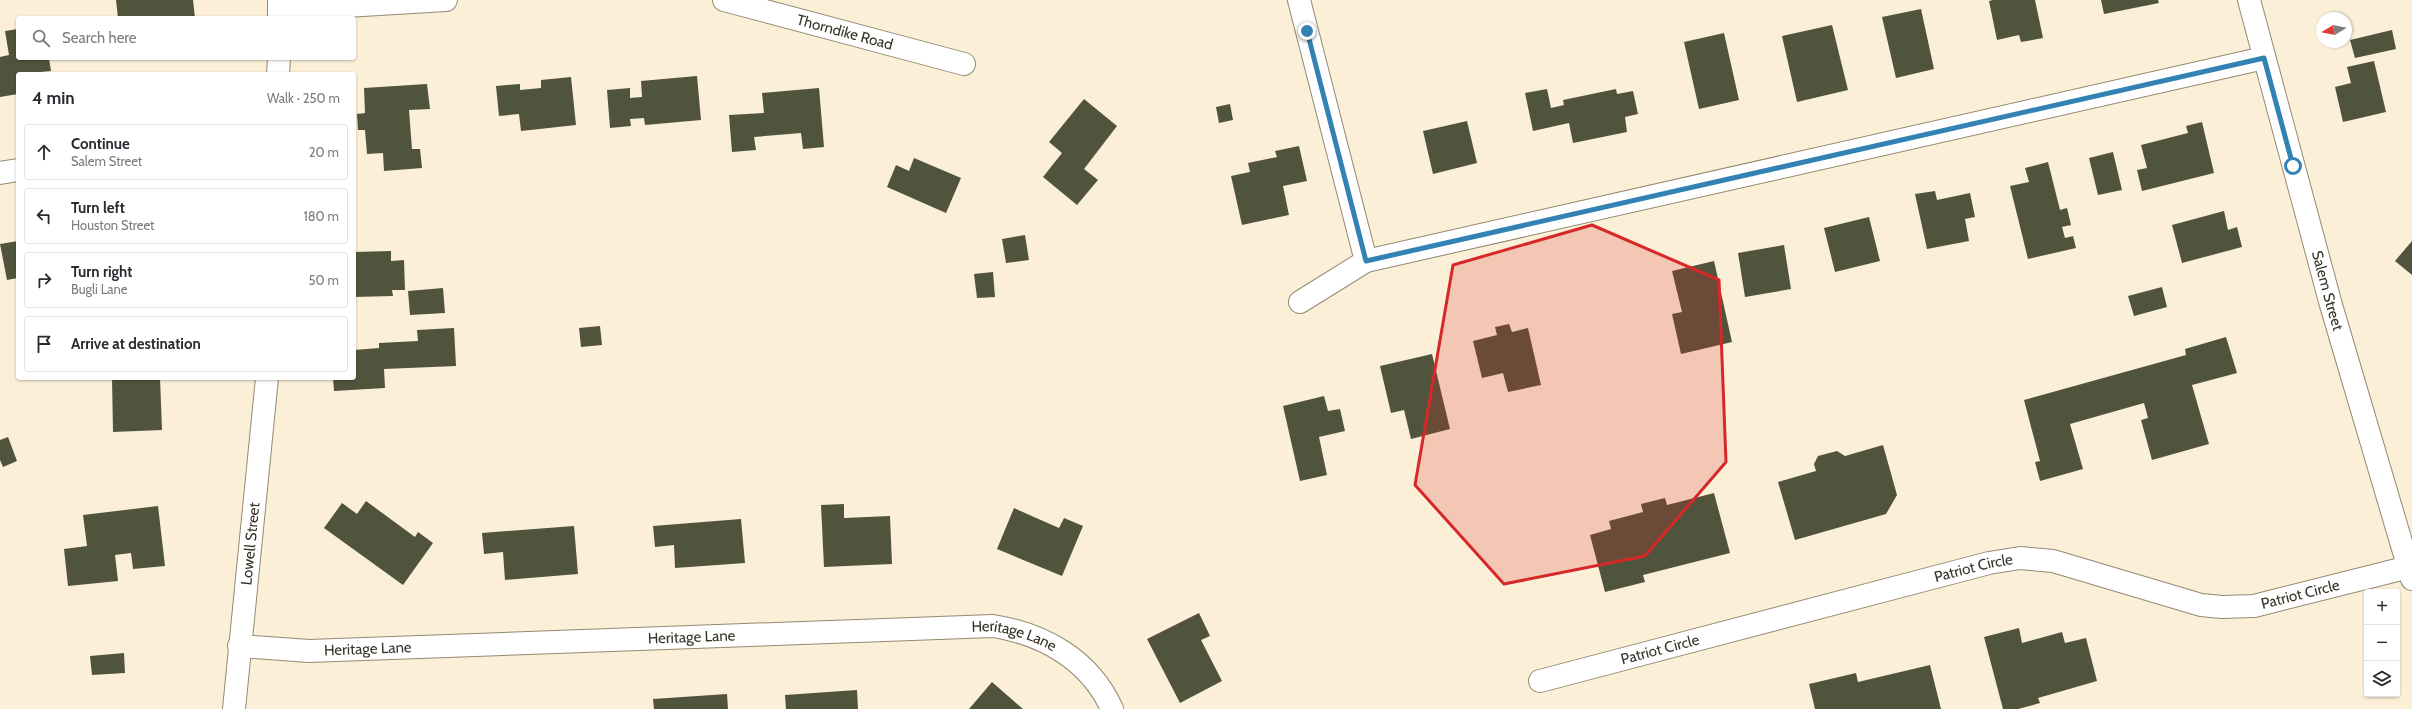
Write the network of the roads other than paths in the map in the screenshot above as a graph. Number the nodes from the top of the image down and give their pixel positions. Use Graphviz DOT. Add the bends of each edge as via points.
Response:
graph roads {
  1 [pos="446,0"];
  2 [pos="724,0"];
  3 [pos="1299,0"];
  4 [pos="2249,0"];
  5 [pos="279,9"];
  6 [pos="2264,58"];
  7 [pos="278,60"];
  8 [pos="964,64"];
  9 [pos="278,72"];
  10 [pos="16,170"];
  11 [pos="0,173"];
  12 [pos="1366,261"];
  13 [pos="1300,302"];
  14 [pos="266,380"];
  15 [pos="2410,573"];
  16 [pos="239,646"];
  17 [pos="1540,681"];
  18 [pos="234,709"];
  19 [pos="1112,709"];
  1 -- 5 [label="street"];
  2 -- 8 [label="street, Thorndike Road"];
  3 -- 12 [label="street"];
  4 -- 6 [label="street, Salem Street"];
  6 -- 12 [label="street"];
  6 -- 15 [label="street, Salem Street" via="2331,304"];
  7 -- 9 [label="street"];
  10 -- 11 [label="street"];
  12 -- 13 [label="street"];
  14 -- 16 [label="street, Lowell Street" via="260,462"];
  15 -- 17 [label="street, Patriot Circle" via="2254,606 2222,608 2196,603 2053,561 2010,559 1988,562"];
  16 -- 18 [label="street, Lowell Street"];
  16 -- 19 [label="street, Heritage Lane" via="309,651 993,626 1025,632 1069,655 1092,678"];
}
